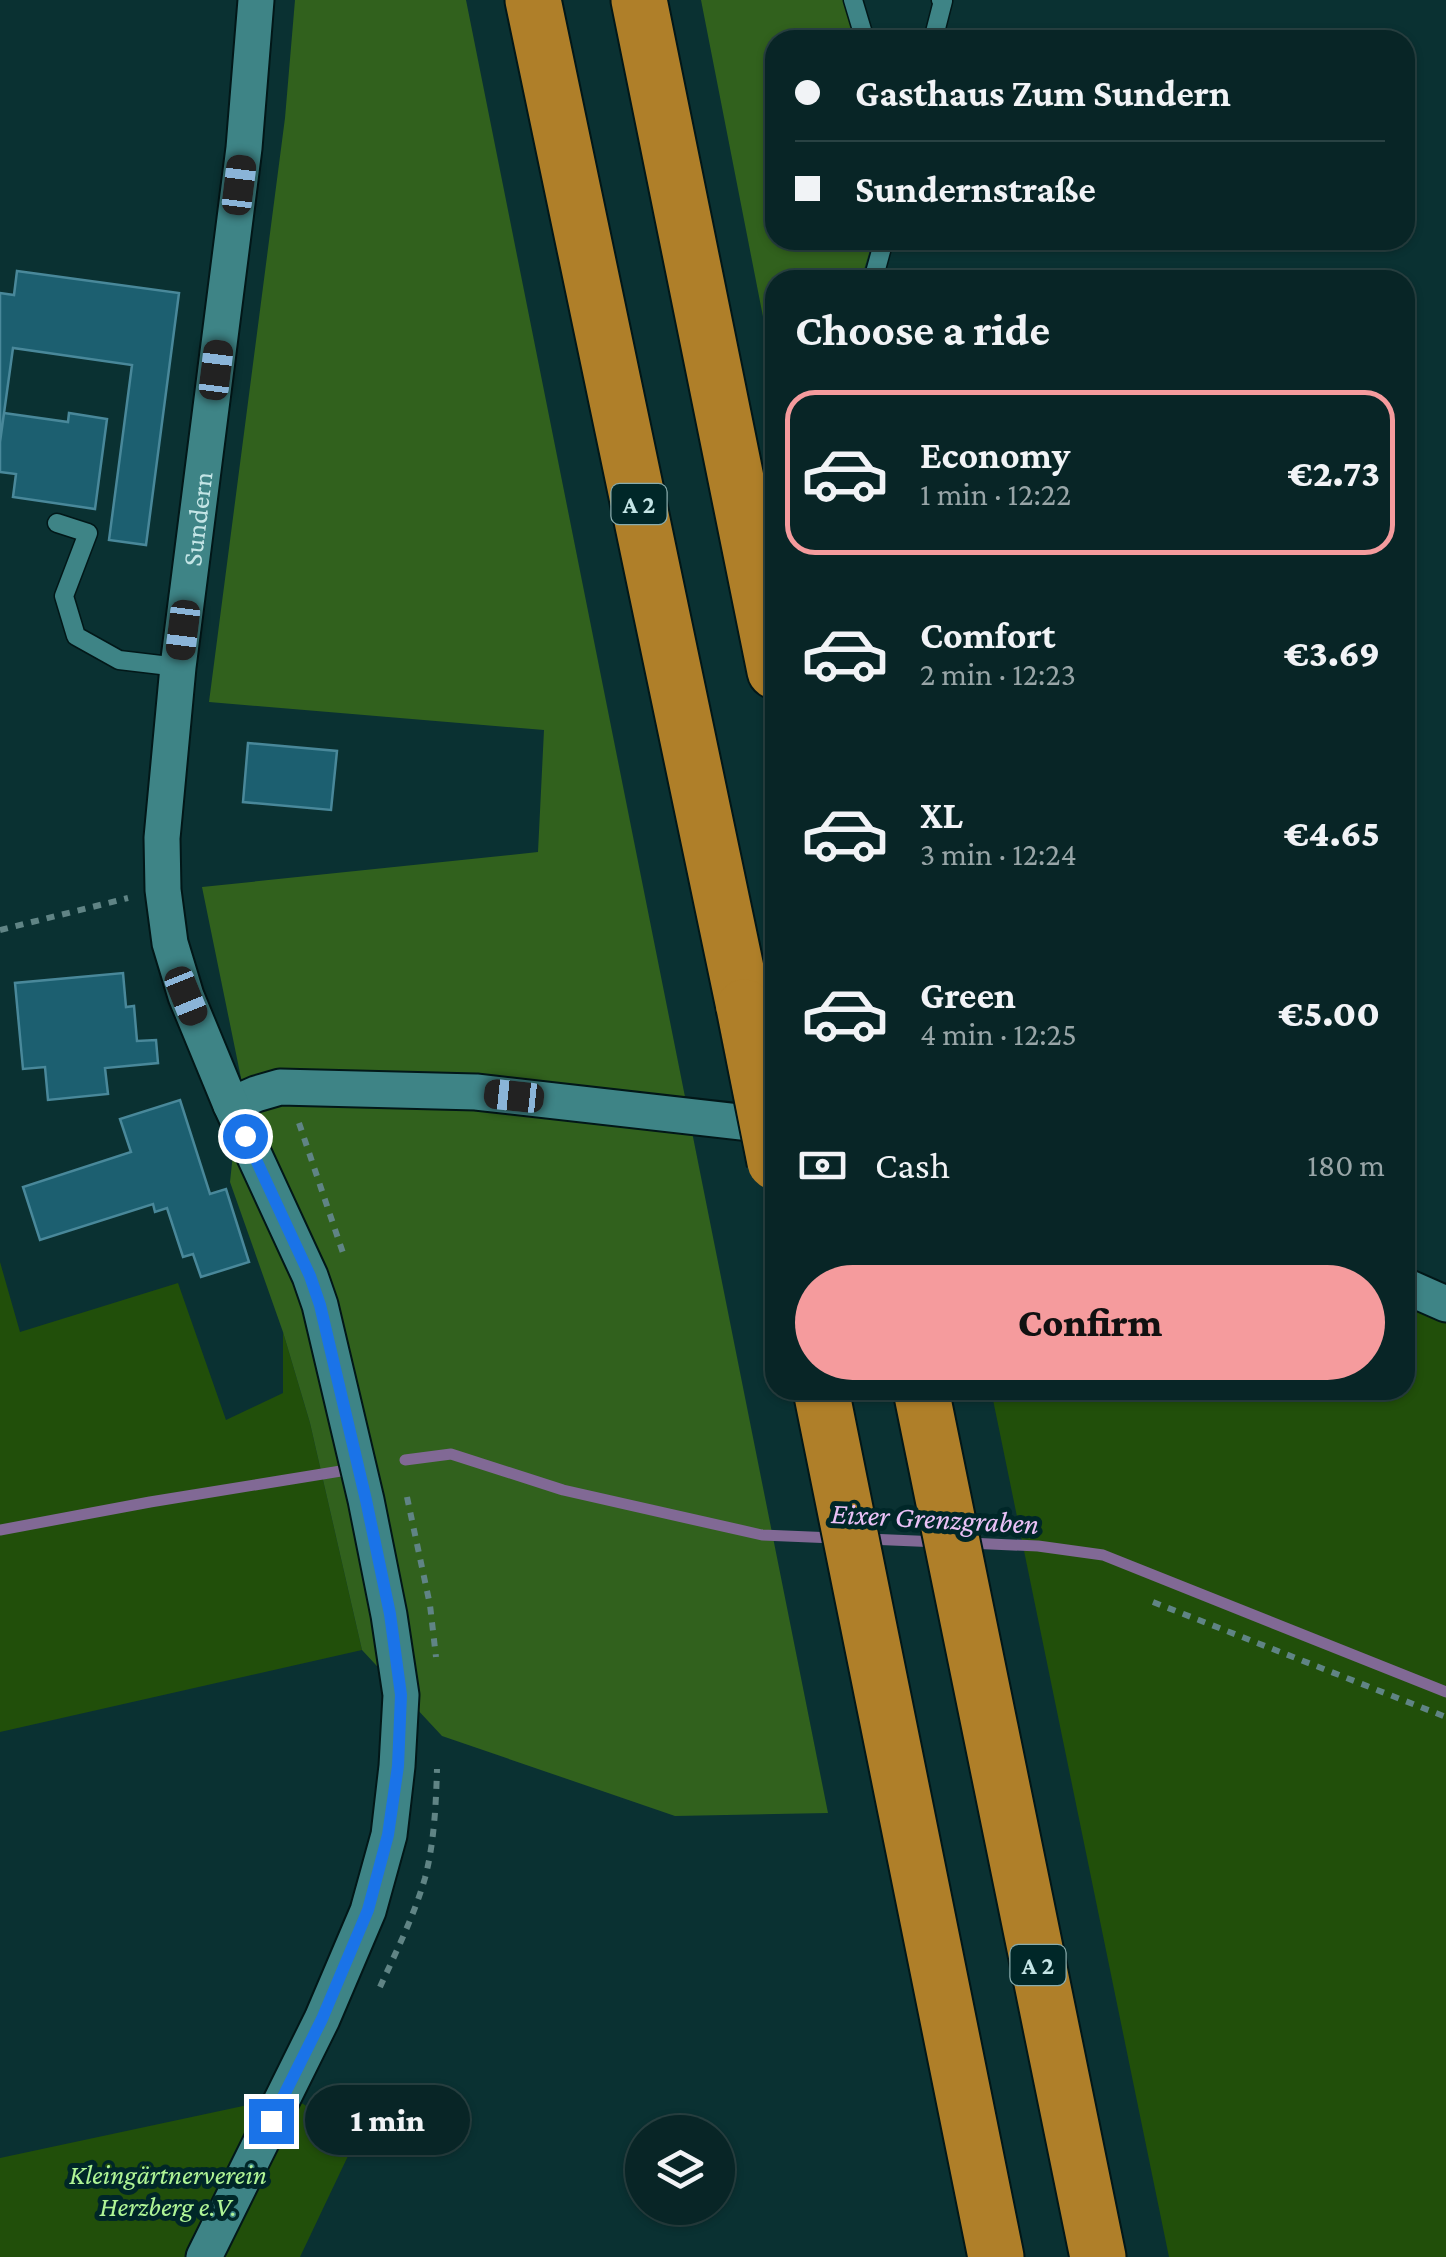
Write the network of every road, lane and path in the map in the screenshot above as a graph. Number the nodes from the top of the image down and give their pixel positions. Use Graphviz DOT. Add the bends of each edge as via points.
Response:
graph roads {
  1 [pos="256,0"];
  2 [pos="533,0"];
  3 [pos="639,0"];
  4 [pos="854,0"];
  5 [pos="941,0"];
  6 [pos="863,30"];
  7 [pos="936,30"];
  8 [pos="56,523"];
  9 [pos="765,622"];
  10 [pos="178,668"];
  11 [pos="163,890"];
  12 [pos="0,930"];
  13 [pos="280,1087"];
  14 [pos="231,1105"];
  15 [pos="765,1112"];
  16 [pos="765,1125"];
  17 [pos="345,1258"];
  18 [pos="1415,1290"];
  19 [pos="1446,1304"];
  20 [pos="823,1400"];
  21 [pos="923,1400"];
  22 [pos="405,1490"];
  23 [pos="1153,1602"];
  24 [pos="437,1668"];
  25 [pos="1446,1716"];
  26 [pos="437,1764"];
  27 [pos="379,1988"];
  28 [pos="204,2257"];
  29 [pos="996,2257"];
  30 [pos="1098,2257"];
  1 -- 10 [label="street, Sundern" via="244,148"];
  2 -- 15 [label="highway, A 2, bridge"];
  3 -- 9 [label="highway"];
  4 -- 6 [label="lane"];
  5 -- 7 [label="lane"];
  8 -- 10 [label="lane" via="88,533 64,596 76,636 118,660"];
  10 -- 11 [label="street, Sundern"];
  11 -- 12 [label="path"];
  11 -- 14 [label="street, Sundern" via="186,996"];
  13 -- 14 [label="street"];
  13 -- 16 [label="street" via="476,1092"];
  13 -- 17 [label="path" via="308,1146"];
  14 -- 28 [label="street, Sundern" via="320,1305 390,1614 401,1695 388,1835 368,1910"];
  18 -- 19 [label="street"];
  20 -- 29 [label="highway"];
  21 -- 30 [label="highway, A 2"];
  22 -- 24 [label="path"];
  23 -- 25 [label="path"];
  26 -- 27 [label="path" via="425,1877"];
}
